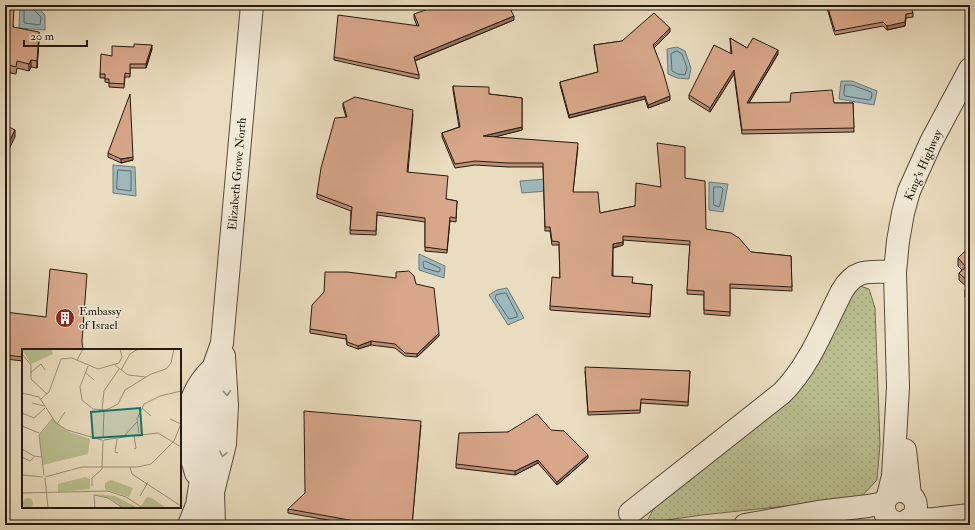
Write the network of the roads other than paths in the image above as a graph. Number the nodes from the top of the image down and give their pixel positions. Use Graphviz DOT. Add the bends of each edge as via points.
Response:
graph roads {
  1 [pos="252,5"];
  2 [pos="970,69"];
  3 [pos="895,272"];
  4 [pos="222,343"];
  5 [pos="899,506"];
  6 [pos="970,507"];
  7 [pos="630,513"];
  8 [pos="970,515"];
  9 [pos="190,525"];
  10 [pos="214,525"];
  11 [pos="745,525"];
  12 [pos="808,525"];
  1 -- 4 [label="street, Elizabeth Grove North"];
  2 -- 3 [label="street, King's Highway" via="931,142 910,191 903,213"];
  3 -- 5 [label="street, King's Highway" via="898,387 906,466"];
  3 -- 7 [label="street" via="861,273 848,281 807,361 782,393"];
  4 -- 9 [label="street, Elizabeth Grove North" via="208,397 200,486"];
  4 -- 10 [label="street, Elizabeth Grove North, one-way" via="227,395 226,422 225,444 213,492"];
  5 -- 6 [label="street"];
  5 -- 8 [label="street" via="934,519"];
  5 -- 11 [label="street" via="818,512"];
  5 -- 12 [label="street" via="848,520"];
}
